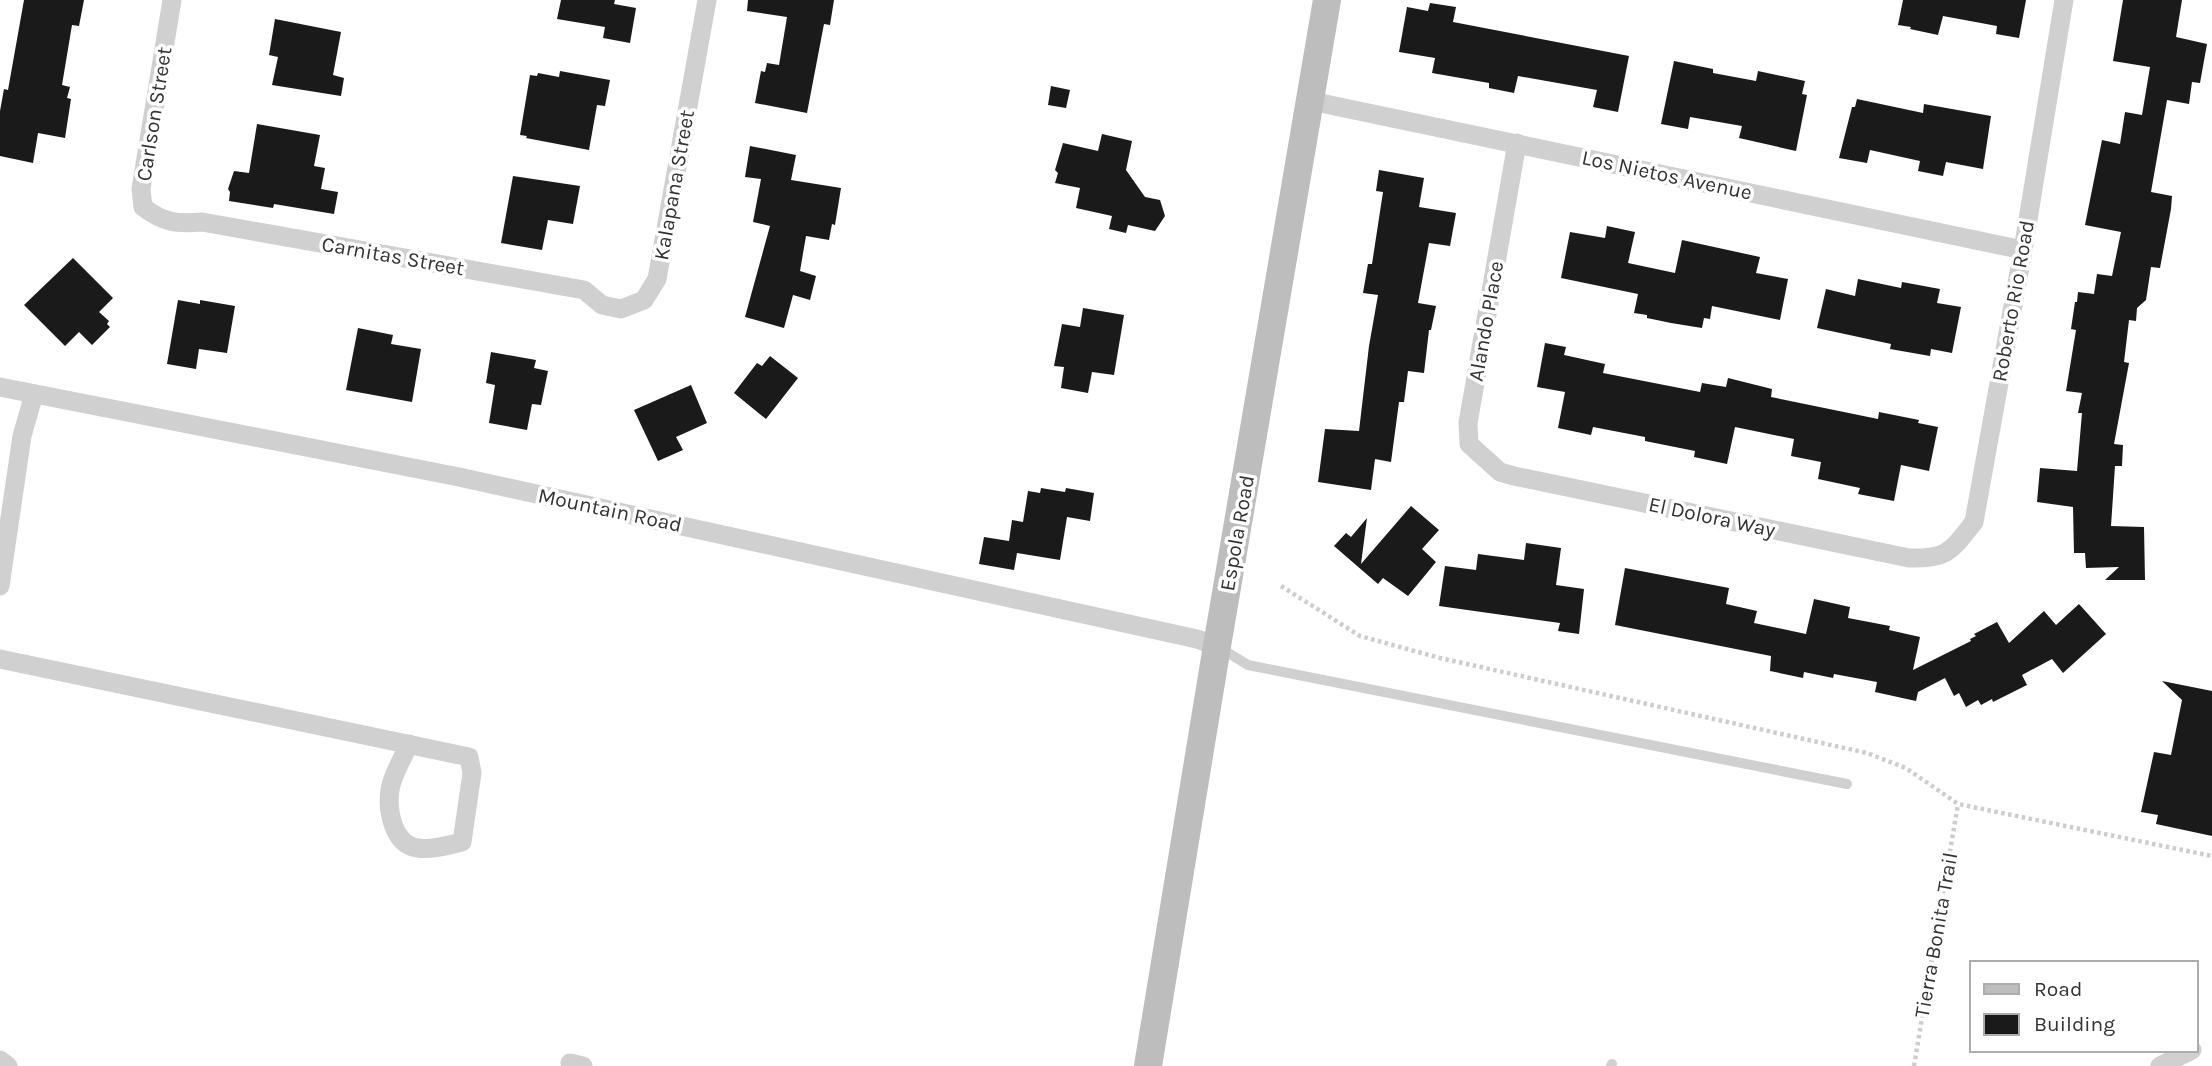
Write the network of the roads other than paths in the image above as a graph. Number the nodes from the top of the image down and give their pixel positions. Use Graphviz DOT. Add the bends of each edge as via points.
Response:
graph roads {
  1 [pos="172,0"];
  2 [pos="708,0"];
  3 [pos="1327,0"];
  4 [pos="2064,0"];
  5 [pos="1311,101"];
  6 [pos="1517,143"];
  7 [pos="202,222"];
  8 [pos="2023,250"];
  9 [pos="584,290"];
  10 [pos="0,387"];
  11 [pos="34,394"];
  12 [pos="1514,476"];
  13 [pos="1909,558"];
  14 [pos="0,586"];
  15 [pos="1217,646"];
  16 [pos="0,659"];
  17 [pos="409,744"];
  18 [pos="1847,784"];
  19 [pos="2190,1052"];
  20 [pos="0,1060"];
  21 [pos="8,1066"];
  22 [pos="1148,1066"];
  23 [pos="2160,1066"];
  1 -- 7 [label="street, Carlson Street" via="141,189 143,207 160,220"];
  2 -- 9 [label="street, Kalapana Street" via="657,279 643,300 621,309 602,305"];
  3 -- 5 [label="main road, Espola Road"];
  4 -- 8 [label="street, Roberto Rio Road"];
  5 -- 6 [label="street, Los Nietos Avenue"];
  5 -- 15 [label="main road, Espola Road"];
  6 -- 8 [label="street, Los Nietos Avenue"];
  6 -- 12 [label="street, Alando Place" via="1468,423 1469,444 1500,472"];
  7 -- 9 [label="street, Carnitas Street"];
  8 -- 13 [label="street, Roberto Rio Road" via="1974,522 1951,551"];
  10 -- 11 [label="street, Mountain Road"];
  11 -- 14 [label="street" via="22,436"];
  11 -- 15 [label="street, Mountain Road" via="459,477"];
  12 -- 13 [label="street, El Dolora Way"];
  15 -- 18 [label="lane" via="1248,665"];
  15 -- 22 [label="main road, Espola Road"];
  16 -- 17 [label="street"];
  17 -- 17 [label="street" via="469,757 472,773 462,842 419,849 395,829 389,815 390,788"];
  19 -- 23 [label="street"];
  20 -- 21 [label="street"];
}
